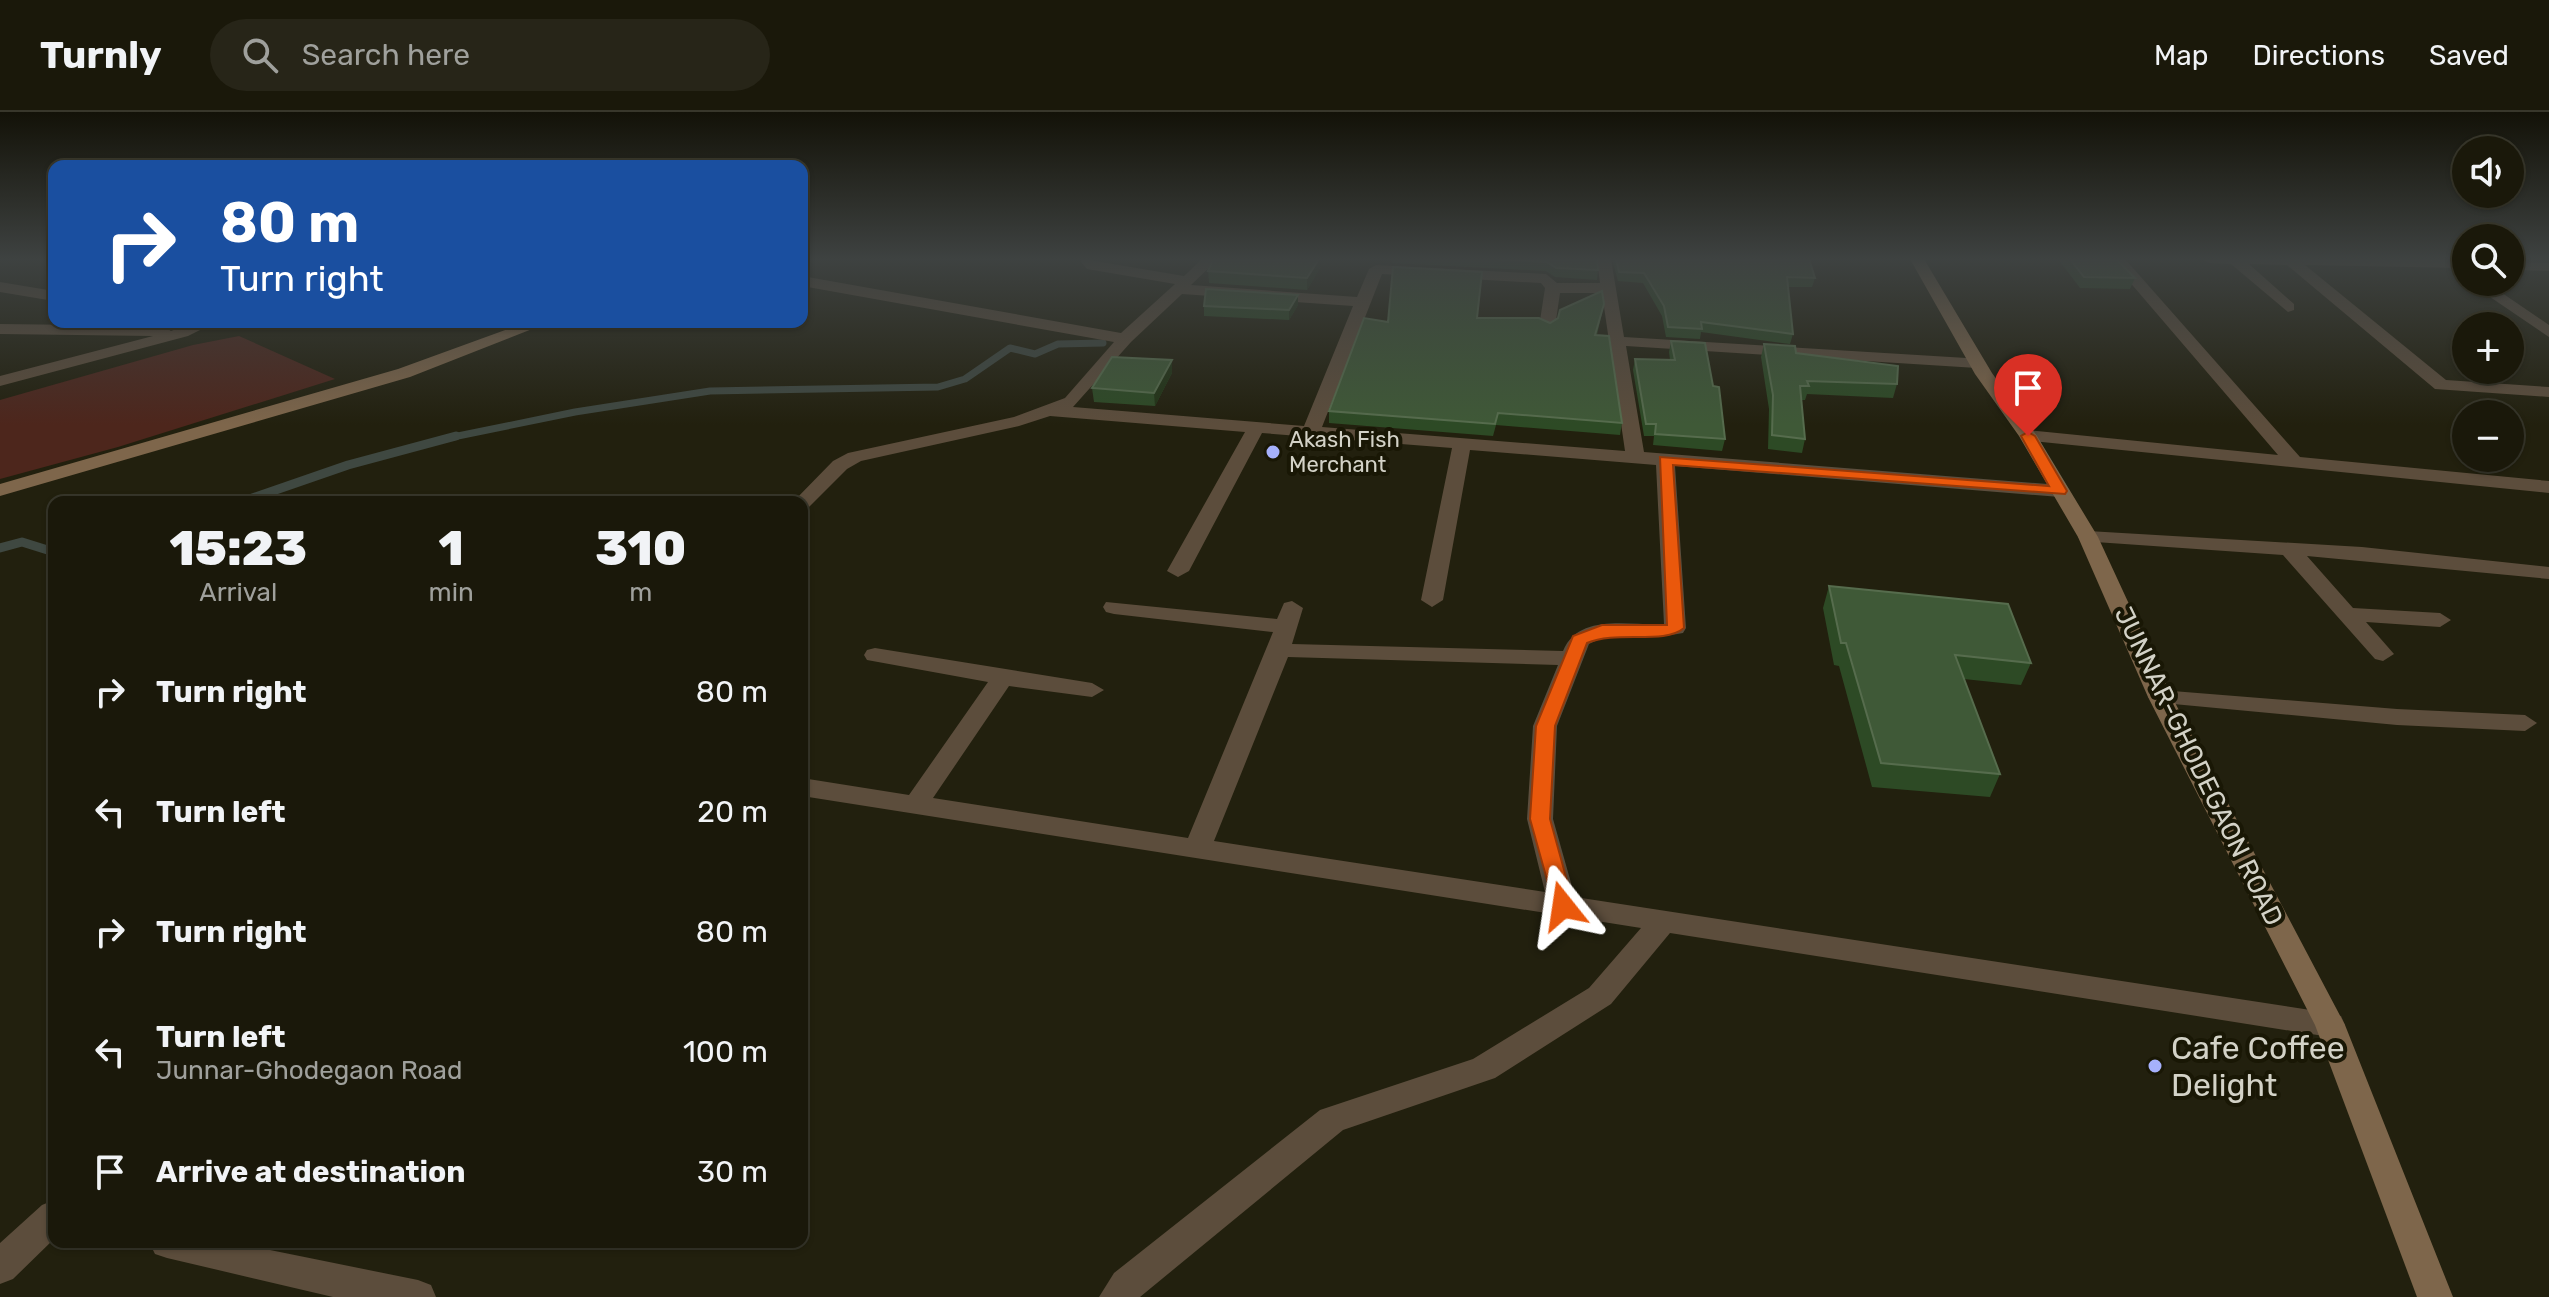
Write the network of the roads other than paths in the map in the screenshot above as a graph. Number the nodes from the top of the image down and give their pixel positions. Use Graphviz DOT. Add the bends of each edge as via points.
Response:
graph roads {
  1 [pos="987,314"];
  2 [pos="1151,314"];
  3 [pos="1355,314"];
  4 [pos="1549,314"];
  5 [pos="1613,314"];
  6 [pos="1949,314"];
  7 [pos="2165,314"];
  8 [pos="2355,314"];
  9 [pos="2523,314"];
  10 [pos="48,326"];
  11 [pos="1547,327"];
  12 [pos="194,328"];
  13 [pos="526,328"];
  14 [pos="0,329"];
  15 [pos="40,329"];
  16 [pos="2549,332"];
  17 [pos="182,333"];
  18 [pos="1125,339"];
  19 [pos="1617,341"];
  20 [pos="1977,363"];
  21 [pos="0,381"];
  22 [pos="2549,392"];
  23 [pos="1052,411"];
  24 [pos="1256,428"];
  25 [pos="1311,432"];
  26 [pos="2028,436"];
  27 [pos="1462,444"];
  28 [pos="1635,457"];
  29 [pos="2292,459"];
  30 [pos="1665,460"];
  31 [pos="2549,487"];
  32 [pos="0,490"];
  33 [pos="2060,491"];
  34 [pos="808,497"];
  35 [pos="2088,537"];
  36 [pos="2289,549"];
  37 [pos="1178,571"];
  38 [pos="2549,573"];
  39 [pos="1432,600"];
  40 [pos="1114,607"];
  41 [pos="2350,614"];
  42 [pos="2440,620"];
  43 [pos="1285,628"];
  44 [pos="2383,654"];
  45 [pos="875,655"];
  46 [pos="1573,658"];
  47 [pos="1003,678"];
  48 [pos="1092,690"];
  49 [pos="2160,697"];
  50 [pos="2525,723"];
  51 [pos="808,788"];
  52 [pos="915,805"];
  53 [pos="1197,849"];
  54 [pos="1563,906"];
  55 [pos="1664,921"];
  56 [pos="2330,1025"];
  57 [pos="48,1222"];
  58 [pos="190,1248"];
  59 [pos="0,1267"];
  60 [pos="418,1297"];
  61 [pos="1117,1297"];
  62 [pos="2435,1297"];
  1 -- 18 [label="street"];
  2 -- 18 [label="street"];
  3 -- 25 [label="street"];
  4 -- 11 [label="street"];
  5 -- 19 [label="street"];
  6 -- 20 [label="main road, JUNNAR-GHODEGAON ROAD"];
  7 -- 29 [label="street"];
  8 -- 22 [label="street" via="2441,385"];
  9 -- 16 [label="street"];
  10 -- 15 [label="street"];
  12 -- 17 [label="street"];
  13 -- 32 [label="main road" via="404,373"];
  14 -- 15 [label="street"];
  15 -- 17 [label="street"];
  17 -- 21 [label="street"];
  18 -- 23 [label="street" via="1071,402"];
  19 -- 20 [label="street"];
  19 -- 28 [label="street"];
  20 -- 26 [label="main road, JUNNAR-GHODEGAON ROAD"];
  23 -- 24 [label="street"];
  23 -- 34 [label="street" via="855,457"];
  24 -- 25 [label="street"];
  24 -- 37 [label="street"];
  25 -- 27 [label="street"];
  26 -- 29 [label="street"];
  26 -- 33 [label="main road, JUNNAR-GHODEGAON ROAD"];
  27 -- 28 [label="street"];
  27 -- 39 [label="street"];
  28 -- 30 [label="street"];
  29 -- 31 [label="street"];
  30 -- 33 [label="street"];
  30 -- 46 [label="street" via="1675,628 1587,634"];
  33 -- 35 [label="main road, JUNNAR-GHODEGAON ROAD"];
  35 -- 36 [label="street"];
  35 -- 49 [label="main road, JUNNAR-GHODEGAON ROAD"];
  36 -- 38 [label="street"];
  36 -- 41 [label="street"];
  40 -- 43 [label="street"];
  41 -- 42 [label="street"];
  41 -- 44 [label="street"];
  43 -- 46 [label="street"];
  43 -- 53 [label="street"];
  45 -- 47 [label="street"];
  46 -- 54 [label="street" via="1545,726 1540,819"];
  47 -- 48 [label="street"];
  47 -- 52 [label="street"];
  49 -- 50 [label="street"];
  49 -- 56 [label="main road, JUNNAR-GHODEGAON ROAD"];
  51 -- 52 [label="street"];
  52 -- 53 [label="street"];
  53 -- 54 [label="street"];
  54 -- 55 [label="street"];
  55 -- 56 [label="street"];
  55 -- 61 [label="street" via="1600,996 1484,1069 1332,1120"];
  56 -- 62 [label="main road, JUNNAR-GHODEGAON ROAD"];
  57 -- 59 [label="street"];
  58 -- 60 [label="street"];
}
